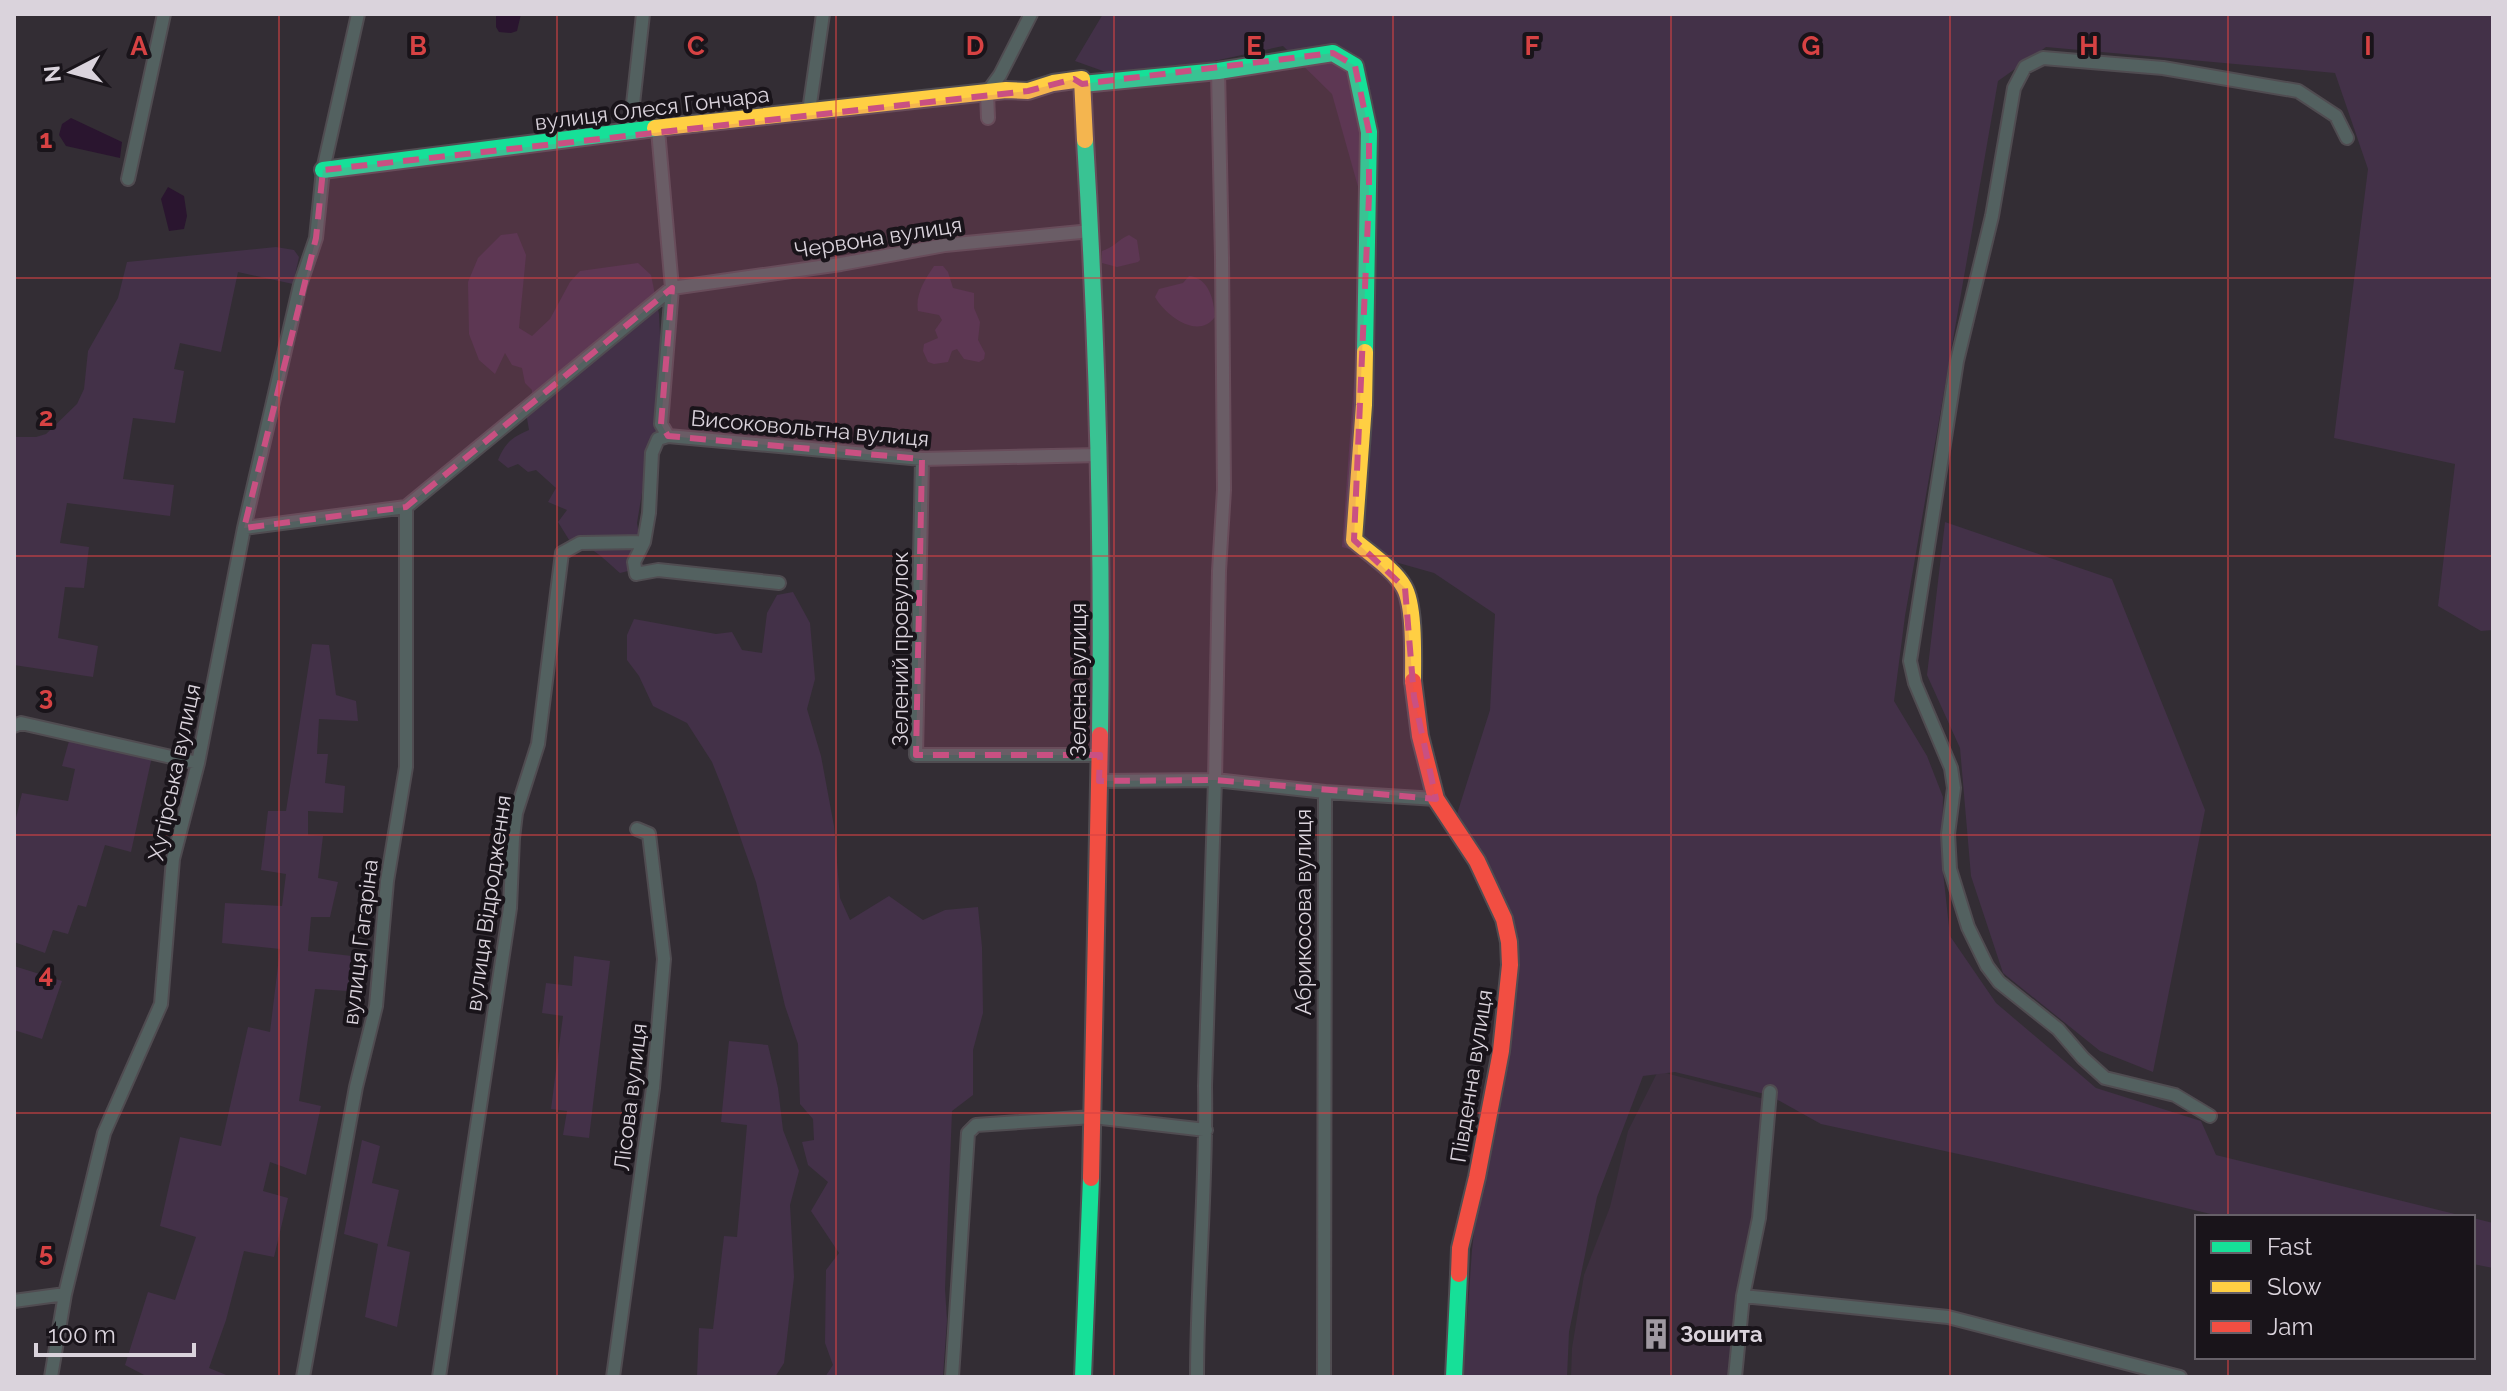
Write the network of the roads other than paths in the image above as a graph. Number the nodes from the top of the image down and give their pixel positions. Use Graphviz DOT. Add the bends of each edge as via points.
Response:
graph roads {
  1 [pos="164,14"];
  2 [pos="358,14"];
  3 [pos="643,14"];
  4 [pos="823,14"];
  5 [pos="1031,14"];
  6 [pos="1218,71"];
  7 [pos="1003,82"];
  8 [pos="1082,84"];
  9 [pos="987,93"];
  10 [pos="809,111"];
  11 [pos="988,118"];
  12 [pos="658,130"];
  13 [pos="630,131"];
  14 [pos="2347,138"];
  15 [pos="323,170"];
  16 [pos="128,179"];
  17 [pos="1091,231"];
  18 [pos="672,288"];
  19 [pos="668,436"];
  20 [pos="1099,455"];
  21 [pos="922,459"];
  22 [pos="406,507"];
  23 [pos="244,528"];
  24 [pos="644,542"];
  25 [pos="779,583"];
  26 [pos="14,726"];
  27 [pos="1100,755"];
  28 [pos="198,763"];
  29 [pos="1215,780"];
  30 [pos="1099,781"];
  31 [pos="1325,792"];
  32 [pos="1436,799"];
  33 [pos="637,829"];
  34 [pos="1770,1092"];
  35 [pos="2210,1116"];
  36 [pos="1093,1117"];
  37 [pos="1206,1130"];
  38 [pos="65,1294"];
  39 [pos="1743,1296"];
  40 [pos="14,1301"];
  41 [pos="51,1377"];
  42 [pos="303,1377"];
  43 [pos="439,1377"];
  44 [pos="613,1377"];
  45 [pos="952,1377"];
  46 [pos="1083,1377"];
  47 [pos="1197,1377"];
  48 [pos="1324,1377"];
  49 [pos="1454,1377"];
  50 [pos="1735,1377"];
  51 [pos="2180,1377"];
  1 -- 16 [label="street"];
  2 -- 15 [label="street, Хутірська вулиця"];
  3 -- 13 [label="street"];
  4 -- 10 [label="street"];
  5 -- 7 [label="street"];
  6 -- 8 [label="street"];
  6 -- 29 [label="street" via="1224,490"];
  6 -- 32 [label="street" via="1333,53 1355,66 1369,132 1364,405 1354,540 1405,588 1414,697"];
  7 -- 8 [label="street" via="1028,91 1074,79 1082,79"];
  7 -- 9 [label="street"];
  8 -- 17 [label="street, Зелена вулиця"];
  9 -- 10 [label="street, вулиця Олеся Гончара"];
  9 -- 11 [label="street"];
  10 -- 12 [label="street, вулиця Олеся Гончара"];
  12 -- 13 [label="street, вулиця Олеся Гончара"];
  12 -- 18 [label="street, Високовольтна вулиця"];
  13 -- 15 [label="street, вулиця Олеся Гончара"];
  14 -- 35 [label="street" via="2336,116 2298,91 2163,68 2043,58 2025,67 2014,88 1992,216 1957,361 1910,661 1951,768 1950,869 1987,966 2105,1078 2175,1095"];
  15 -- 23 [label="street, Хутірська вулиця" via="316,238 300,285"];
  17 -- 18 [label="street, Червона вулиця" via="945,245"];
  17 -- 20 [label="street, Зелена вулиця"];
  18 -- 19 [label="street, Високовольтна вулиця" via="661,424"];
  18 -- 22 [label="street"];
  19 -- 21 [label="street, Високовольтна вулиця"];
  19 -- 24 [label="street" via="658,439 652,453"];
  20 -- 21 [label="street, Високовольтна вулиця"];
  20 -- 27 [label="street, Зелена вулиця"];
  21 -- 27 [label="street, Зелений провулок" via="916,755"];
  22 -- 23 [label="street"];
  22 -- 42 [label="street, вулиця Гагаріна" via="406,767 387,881 376,1006"];
  23 -- 28 [label="street, Хутірська вулиця"];
  24 -- 25 [label="street" via="634,562 636,574 658,570"];
  24 -- 43 [label="street, вулиця Відродження" via="580,543 562,553 538,744 516,813 510,908"];
  26 -- 28 [label="street" via="21,723"];
  27 -- 30 [label="street, Зелена вулиця"];
  28 -- 38 [label="street, Хутірська вулиця" via="173,859 161,1004 104,1133"];
  29 -- 30 [label="street, Абрикосова вулиця"];
  29 -- 31 [label="street, Абрикосова вулиця"];
  29 -- 37 [label="street"];
  30 -- 36 [label="street, Зелена вулиця"];
  31 -- 32 [label="street"];
  31 -- 48 [label="street, Абрикосова вулиця"];
  32 -- 49 [label="street, Південна вулиця" via="1477,861 1504,919 1510,965 1501,1051 1460,1248"];
  33 -- 44 [label="street, Лісова вулиця" via="649,834 664,959 653,1088"];
  34 -- 39 [label="street" via="1759,1218"];
  36 -- 37 [label="street"];
  36 -- 45 [label="street" via="976,1125 968,1133"];
  36 -- 46 [label="street, Зелена вулиця"];
  37 -- 47 [label="street"];
  38 -- 40 [label="street"];
  38 -- 41 [label="street, Хутірська вулиця"];
  39 -- 50 [label="street"];
  39 -- 51 [label="street" via="1948,1317"];
}
